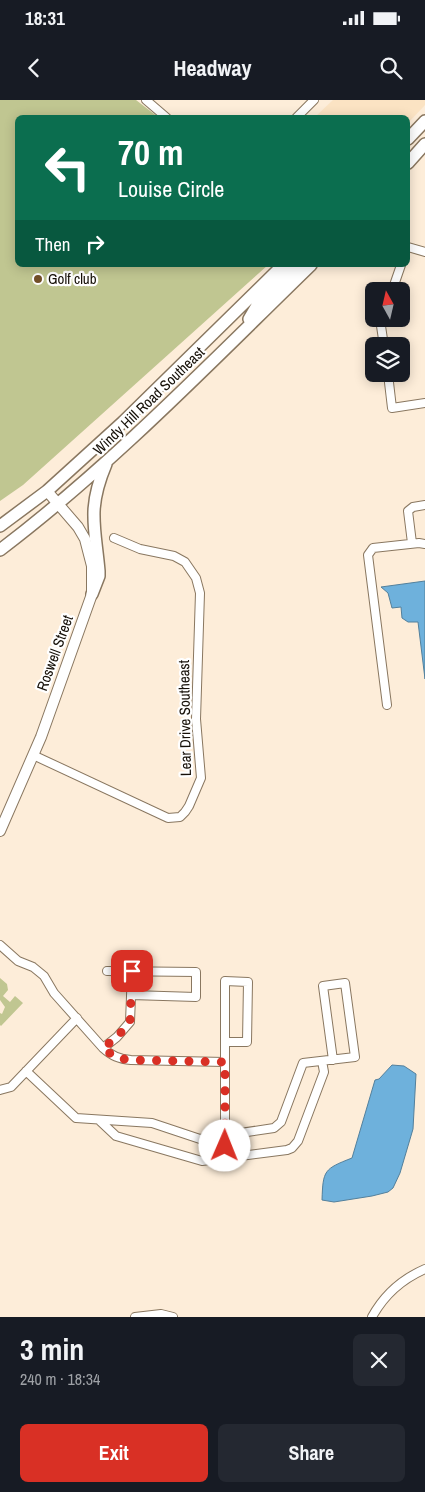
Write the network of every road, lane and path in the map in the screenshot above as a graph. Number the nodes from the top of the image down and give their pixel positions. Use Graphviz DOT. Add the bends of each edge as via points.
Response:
graph roads {
  1 [pos="146,100"];
  2 [pos="314,100"];
  3 [pos="164,115"];
  4 [pos="299,115"];
  5 [pos="425,121"];
  6 [pos="410,137"];
  7 [pos="425,144"];
  8 [pos="410,161"];
  9 [pos="410,248"];
  10 [pos="425,252"];
  11 [pos="281,267"];
  12 [pos="294,267"];
  13 [pos="309,267"];
  14 [pos="401,267"];
  15 [pos="395,282"];
  16 [pos="242,332"];
  17 [pos="389,382"];
  18 [pos="425,404"];
  19 [pos="107,462"];
  20 [pos="47,491"];
  21 [pos="58,504"];
  22 [pos="425,505"];
  23 [pos="0,526"];
  24 [pos="114,538"];
  25 [pos="412,543"];
  26 [pos="425,544"];
  27 [pos="0,550"];
  28 [pos="92,594"];
  29 [pos="387,705"];
  30 [pos="33,755"];
  31 [pos="0,831"];
  32 [pos="0,945"];
  33 [pos="107,971"];
  34 [pos="132,971"];
  35 [pos="131,996"];
  36 [pos="77,1018"];
  37 [pos="225,1042"];
  38 [pos="103,1048"];
  39 [pos="333,1060"];
  40 [pos="322,1061"];
  41 [pos="225,1062"];
  42 [pos="26,1071"];
  43 [pos="0,1090"];
  44 [pos="100,1120"];
  45 [pos="225,1135"];
  46 [pos="227,1158"];
  47 [pos="425,1269"];
  48 [pos="135,1317"];
  49 [pos="172,1317"];
  50 [pos="372,1317"];
  1 -- 3 [label="street"];
  2 -- 4 [label="street"];
  5 -- 6 [label="main road"];
  7 -- 8 [label="main road"];
  9 -- 10 [label="street"];
  11 -- 20 [label="main road, Windy Hill Road Southeast" via="123,422"];
  12 -- 16 [label="main road" via="259,302"];
  13 -- 16 [label="main road, Windy Hill Road Southeast"];
  14 -- 15 [label="street"];
  16 -- 19 [label="main road, Windy Hill Road Southeast"];
  17 -- 18 [label="street" via="392,408"];
  19 -- 21 [label="main road, Windy Hill Road Southeast"];
  19 -- 28 [label="main road" via="93,503 99,571"];
  20 -- 21 [label="street, Roswell Street"];
  20 -- 23 [label="main road, Windy Hill Road Southeast"];
  21 -- 27 [label="main road, Windy Hill Road Southeast"];
  21 -- 28 [label="street, Roswell Street" via="85,539 92,566"];
  22 -- 25 [label="street" via="408,510"];
  24 -- 30 [label="street, Lear Drive Southeast" via="140,549 174,556 185,562 196,578 200,601 196,719 200,783 185,812 180,817 168,818"];
  25 -- 26 [label="street"];
  25 -- 29 [label="street" via="373,548 368,555"];
  28 -- 30 [label="street, Roswell Street"];
  30 -- 31 [label="street, Roswell Street"];
  32 -- 36 [label="street" via="18,961 39,971"];
  33 -- 34 [label="street"];
  34 -- 35 [label="street"];
  34 -- 35 [label="street" via="196,972 196,997"];
  35 -- 38 [label="street" via="128,1026"];
  36 -- 38 [label="street"];
  36 -- 42 [label="street"];
  37 -- 37 [label="street" via="225,981 248,982 247,1042"];
  37 -- 41 [label="street"];
  38 -- 41 [label="street" via="116,1058 131,1060"];
  39 -- 39 [label="street" via="355,1057 344,984 323,986"];
  39 -- 40 [label="street"];
  40 -- 45 [label="street" via="303,1063 278,1126"];
  40 -- 46 [label="street" via="324,1072 295,1146 287,1150"];
  41 -- 45 [label="street"];
  42 -- 43 [label="street" via="11,1087"];
  42 -- 44 [label="street" via="76,1118"];
  44 -- 45 [label="street" via="152,1123 200,1139"];
  44 -- 46 [label="street" via="116,1136 202,1161"];
  45 -- 46 [label="street"];
  47 -- 50 [label="street" via="410,1275 395,1288"];
  48 -- 49 [label="street" via="161,1314"];
}
